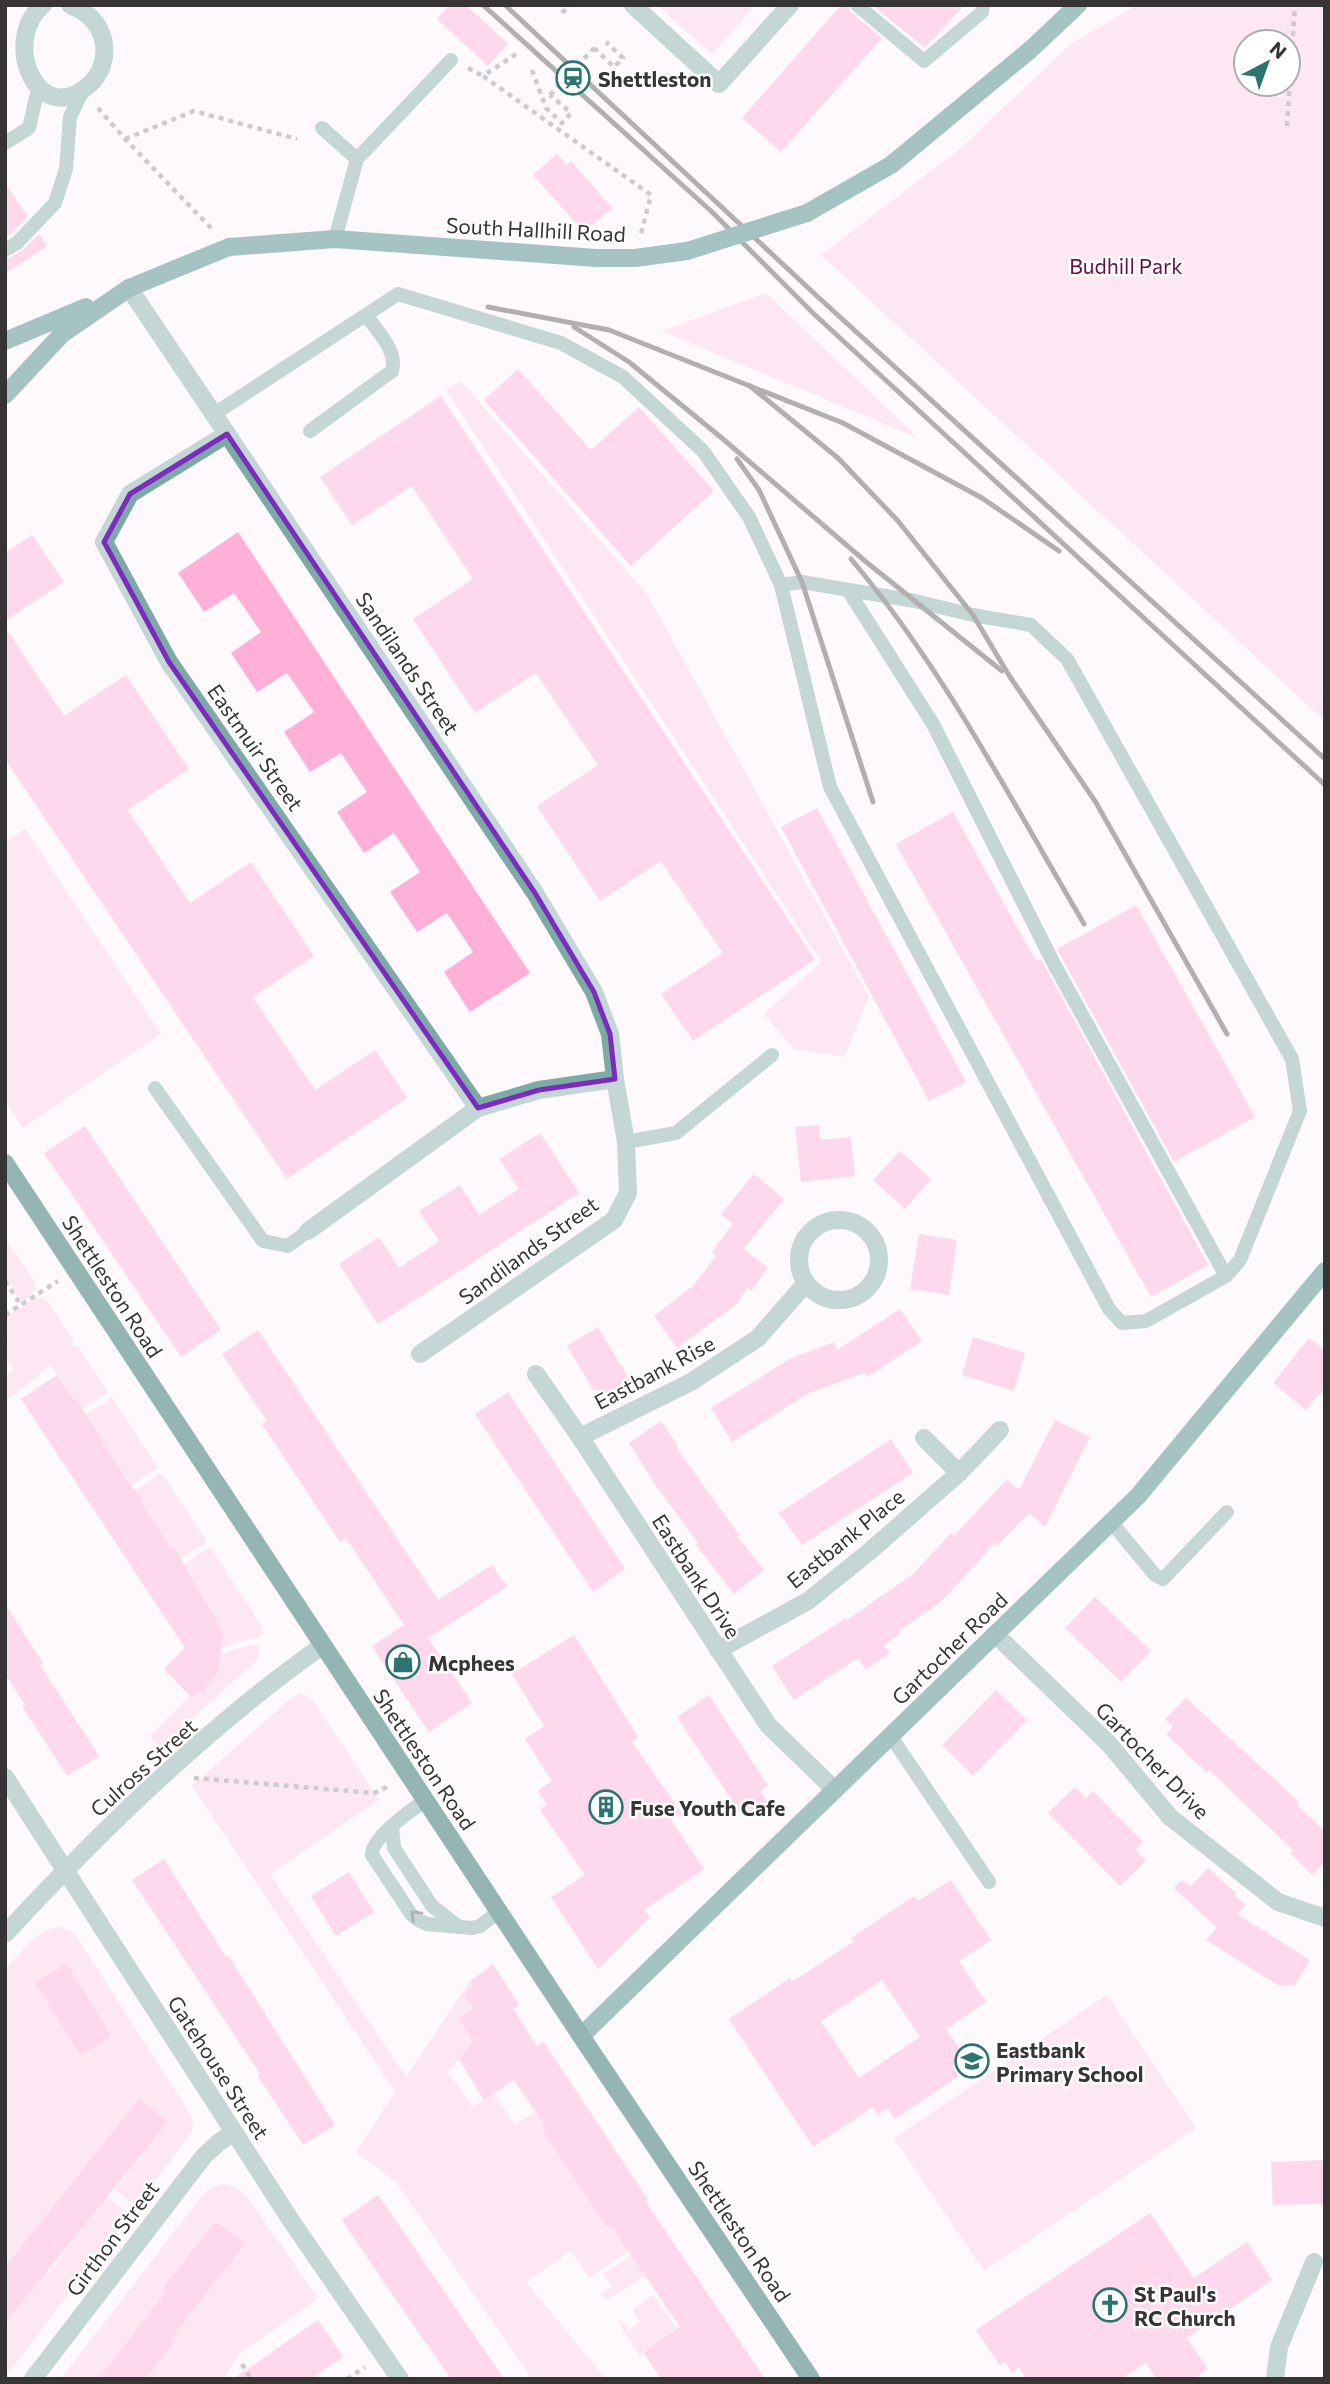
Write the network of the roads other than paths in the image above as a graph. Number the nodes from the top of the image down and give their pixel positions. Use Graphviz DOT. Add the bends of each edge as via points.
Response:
graph roads {
  1 [pos="43,5"];
  2 [pos="70,5"];
  3 [pos="633,5"];
  4 [pos="790,5"];
  5 [pos="856,5"];
  6 [pos="983,5"];
  7 [pos="1078,5"];
  8 [pos="8,57"];
  9 [pos="452,60"];
  10 [pos="83,90"];
  11 [pos="37,93"];
  12 [pos="322,128"];
  13 [pos="5,143"];
  14 [pos="357,159"];
  15 [pos="335,239"];
  16 [pos="5,250"];
  17 [pos="130,288"];
  18 [pos="366,315"];
  19 [pos="5,341"];
  20 [pos="5,395"];
  21 [pos="214,414"];
  22 [pos="310,431"];
  23 [pos="227,434"];
  24 [pos="781,585"];
  25 [pos="848,590"];
  26 [pos="772,1055"];
  27 [pos="615,1079"];
  28 [pos="155,1088"];
  29 [pos="478,1108"];
  30 [pos="626,1142"];
  31 [pos="5,1163"];
  32 [pos="308,1231"];
  33 [pos="1325,1271"];
  34 [pos="1226,1276"];
  35 [pos="806,1283"];
  36 [pos="420,1354"];
  37 [pos="536,1374"];
  38 [pos="1000,1430"];
  39 [pos="580,1437"];
  40 [pos="924,1438"];
  41 [pos="958,1473"];
  42 [pos="1227,1512"];
  43 [pos="1111,1522"];
  44 [pos="996,1635"];
  45 [pos="323,1646"];
  46 [pos="718,1650"];
  47 [pos="890,1735"];
  48 [pos="5,1777"];
  49 [pos="835,1790"];
  50 [pos="425,1801"];
  51 [pos="392,1827"];
  52 [pos="66,1871"];
  53 [pos="989,1882"];
  54 [pos="499,1912"];
  55 [pos="1325,1918"];
  56 [pos="460,1928"];
  57 [pos="5,1934"];
  58 [pos="581,2036"];
  59 [pos="234,2132"];
  60 [pos="1314,2262"];
  61 [pos="33,2379"];
  62 [pos="400,2379"];
  63 [pos="811,2379"];
  64 [pos="1275,2379"];
  1 -- 8 [label="street" via="22,19"];
  2 -- 10 [label="street" via="94,21 104,47 100,71"];
  3 -- 4 [label="street" via="719,84"];
  5 -- 6 [label="lane" via="924,61 982,12"];
  7 -- 15 [label="street, South Hallhill Road, bridge" via="891,165 807,213 687,251 596,258"];
  8 -- 11 [label="street" via="24,84"];
  9 -- 14 [label="lane"];
  10 -- 11 [label="street" via="68,96"];
  10 -- 16 [label="lane" via="70,117 66,169 55,203"];
  11 -- 13 [label="lane" via="29,128"];
  12 -- 14 [label="lane"];
  14 -- 15 [label="lane"];
  15 -- 17 [label="street, South Hallhill Road" via="229,247"];
  17 -- 19 [label="street"];
  17 -- 20 [label="street, South Hallhill Road" via="62,334"];
  17 -- 21 [label="street, Sandilands Street"];
  18 -- 21 [label="lane"];
  18 -- 22 [label="lane" via="395,362 392,371"];
  18 -- 24 [label="lane" via="398,294 561,343 623,377 703,452 749,517"];
  21 -- 23 [label="street, Sandilands Street"];
  23 -- 27 [label="street, Sandilands Street" via="542,904 594,992 610,1034"];
  23 -- 29 [label="street, Eastmuir Street" via="130,494 104,542 169,662"];
  24 -- 25 [label="lane" via="802,582"];
  24 -- 34 [label="lane" via="830,787 1108,1309 1122,1323 1146,1321"];
  25 -- 34 [label="lane" via="933,724 1054,964"];
  25 -- 34 [label="lane" via="1031,625 1067,659 1292,1059 1300,1111 1240,1260"];
  26 -- 30 [label="lane" via="676,1133"];
  27 -- 29 [label="street" via="539,1090"];
  27 -- 30 [label="street, Sandilands Street"];
  28 -- 32 [label="lane" via="263,1241 288,1246"];
  29 -- 32 [label="street"];
  30 -- 36 [label="street, Sandilands Street" via="628,1193 614,1220"];
  31 -- 45 [label="main road, Shettleston Road"];
  33 -- 43 [label="street, Gartocher Road" via="1138,1496"];
  35 -- 35 [label="street" via="816,1293 843,1301 868,1289 880,1265 873,1238 865,1228 841,1219 816,1226 807,1235 798,1259"];
  35 -- 39 [label="street, Eastbank Rise" via="758,1338 691,1382"];
  37 -- 39 [label="street, Eastbank Drive"];
  38 -- 41 [label="street, Eastbank Place"];
  39 -- 46 [label="street, Eastbank Drive"];
  40 -- 41 [label="street"];
  41 -- 46 [label="street, Eastbank Place" via="808,1601"];
  42 -- 43 [label="lane" via="1163,1579"];
  43 -- 44 [label="street, Gartocher Road"];
  44 -- 47 [label="street, Gartocher Road"];
  44 -- 55 [label="street, Gartocher Drive" via="1109,1744 1170,1817 1278,1902"];
  45 -- 50 [label="main road, Shettleston Road"];
  45 -- 52 [label="street, Culross Street" via="277,1678"];
  46 -- 49 [label="street, Eastbank Drive" via="768,1725"];
  47 -- 49 [label="street, Gartocher Road"];
  47 -- 53 [label="lane"];
  48 -- 52 [label="street, Gatehouse Street"];
  49 -- 58 [label="street, Gartocher Road"];
  50 -- 51 [label="lane"];
  50 -- 54 [label="main road, Shettleston Road"];
  51 -- 56 [label="lane" via="394,1847 432,1906"];
  56 -- 51 [label="lane, one-way" via="422,1923 411,1914 371,1852"];
  52 -- 57 [label="street, Culross Street"];
  52 -- 59 [label="street, Gatehouse Street"];
  54 -- 56 [label="lane" via="476,1927"];
  54 -- 58 [label="main road, Shettleston Road"];
  58 -- 63 [label="main road, Shettleston Road"];
  59 -- 61 [label="street, Girthon Street" via="194,2169"];
  59 -- 62 [label="street, Gatehouse Street"];
  60 -- 64 [label="street" via="1279,2347"];
}
